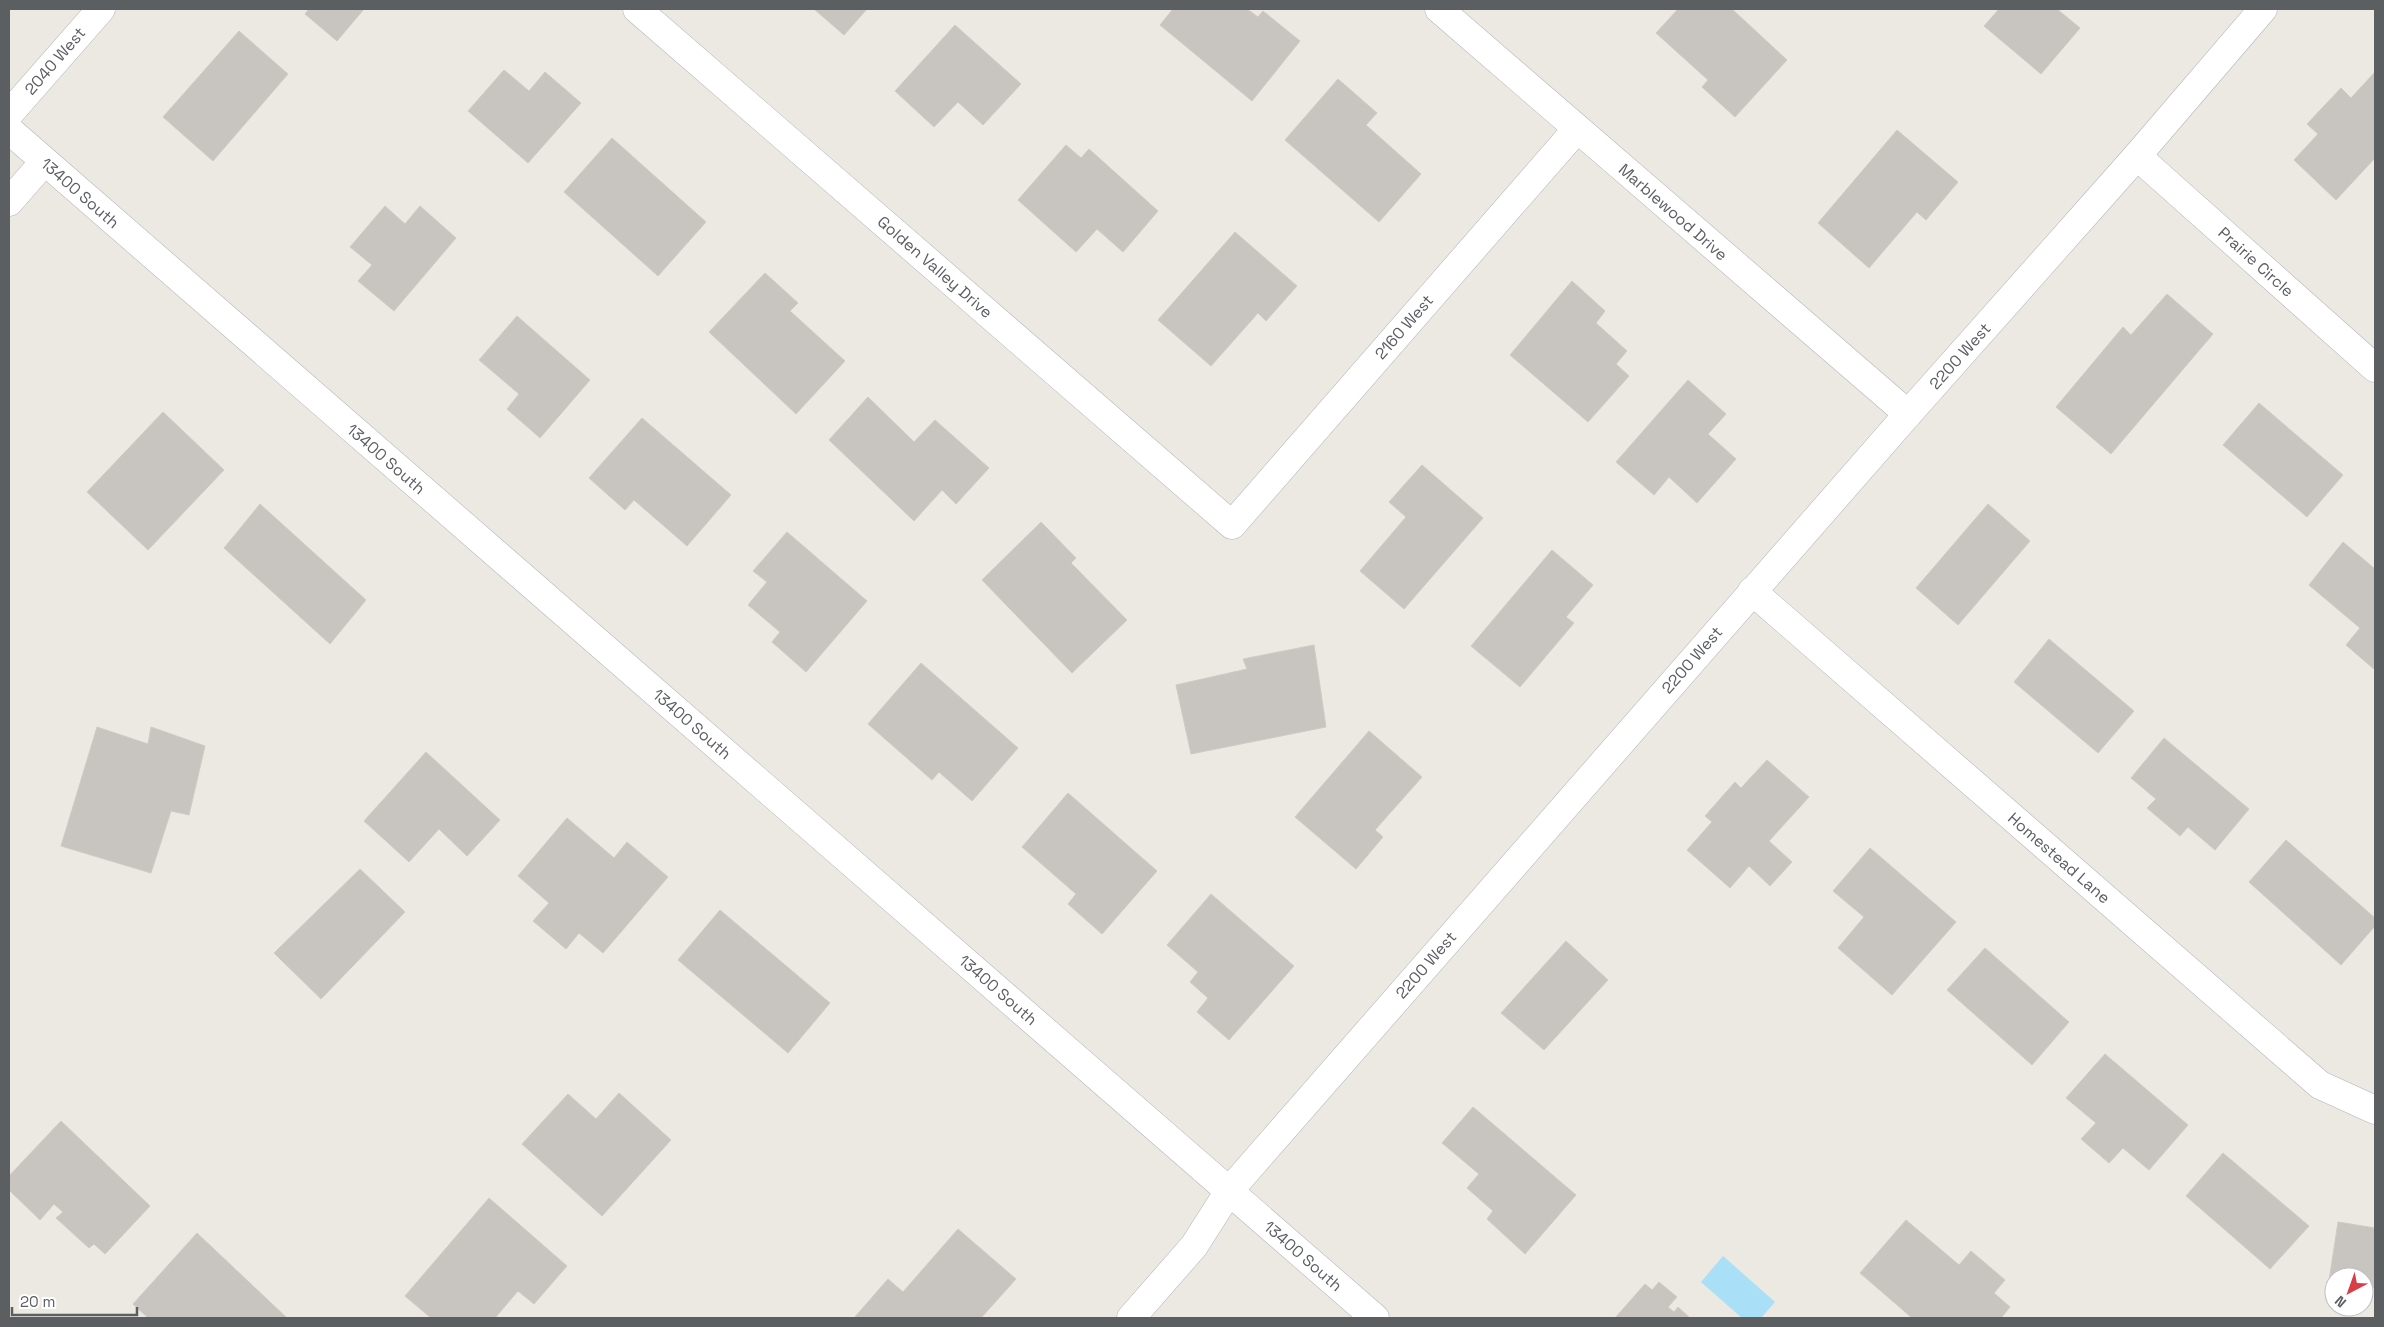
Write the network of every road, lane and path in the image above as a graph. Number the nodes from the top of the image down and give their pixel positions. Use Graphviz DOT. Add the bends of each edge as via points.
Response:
graph roads {
  1 [pos="101,9"];
  2 [pos="638,9"];
  3 [pos="1439,9"];
  4 [pos="2253,12"];
  5 [pos="9,114"];
  6 [pos="1577,129"];
  7 [pos="9,130"];
  8 [pos="2137,156"];
  9 [pos="44,162"];
  10 [pos="9,202"];
  11 [pos="2375,368"];
  12 [pos="1908,414"];
  13 [pos="1232,525"];
  14 [pos="1752,591"];
  15 [pos="2375,1110"];
  16 [pos="1229,1191"];
  17 [pos="1131,1318"];
  18 [pos="1375,1318"];
  1 -- 5 [label="street, 2040 West"];
  2 -- 13 [label="street, Golden Valley Drive"];
  3 -- 6 [label="street, Marblewood Drive"];
  4 -- 8 [label="street, 2200 West"];
  6 -- 12 [label="street, Marblewood Drive"];
  6 -- 13 [label="street, 2160 West"];
  7 -- 9 [label="street, 13400 South"];
  8 -- 11 [label="street, Prairie Circle"];
  8 -- 12 [label="street, 2200 West"];
  9 -- 10 [label="street"];
  9 -- 16 [label="street, 13400 South"];
  12 -- 14 [label="street, 2200 West"];
  14 -- 15 [label="street, Homestead Lane" via="2320,1085"];
  14 -- 16 [label="street, 2200 West"];
  16 -- 17 [label="street, 2200 West" via="1194,1246"];
  16 -- 18 [label="street, 13400 South"];
}
